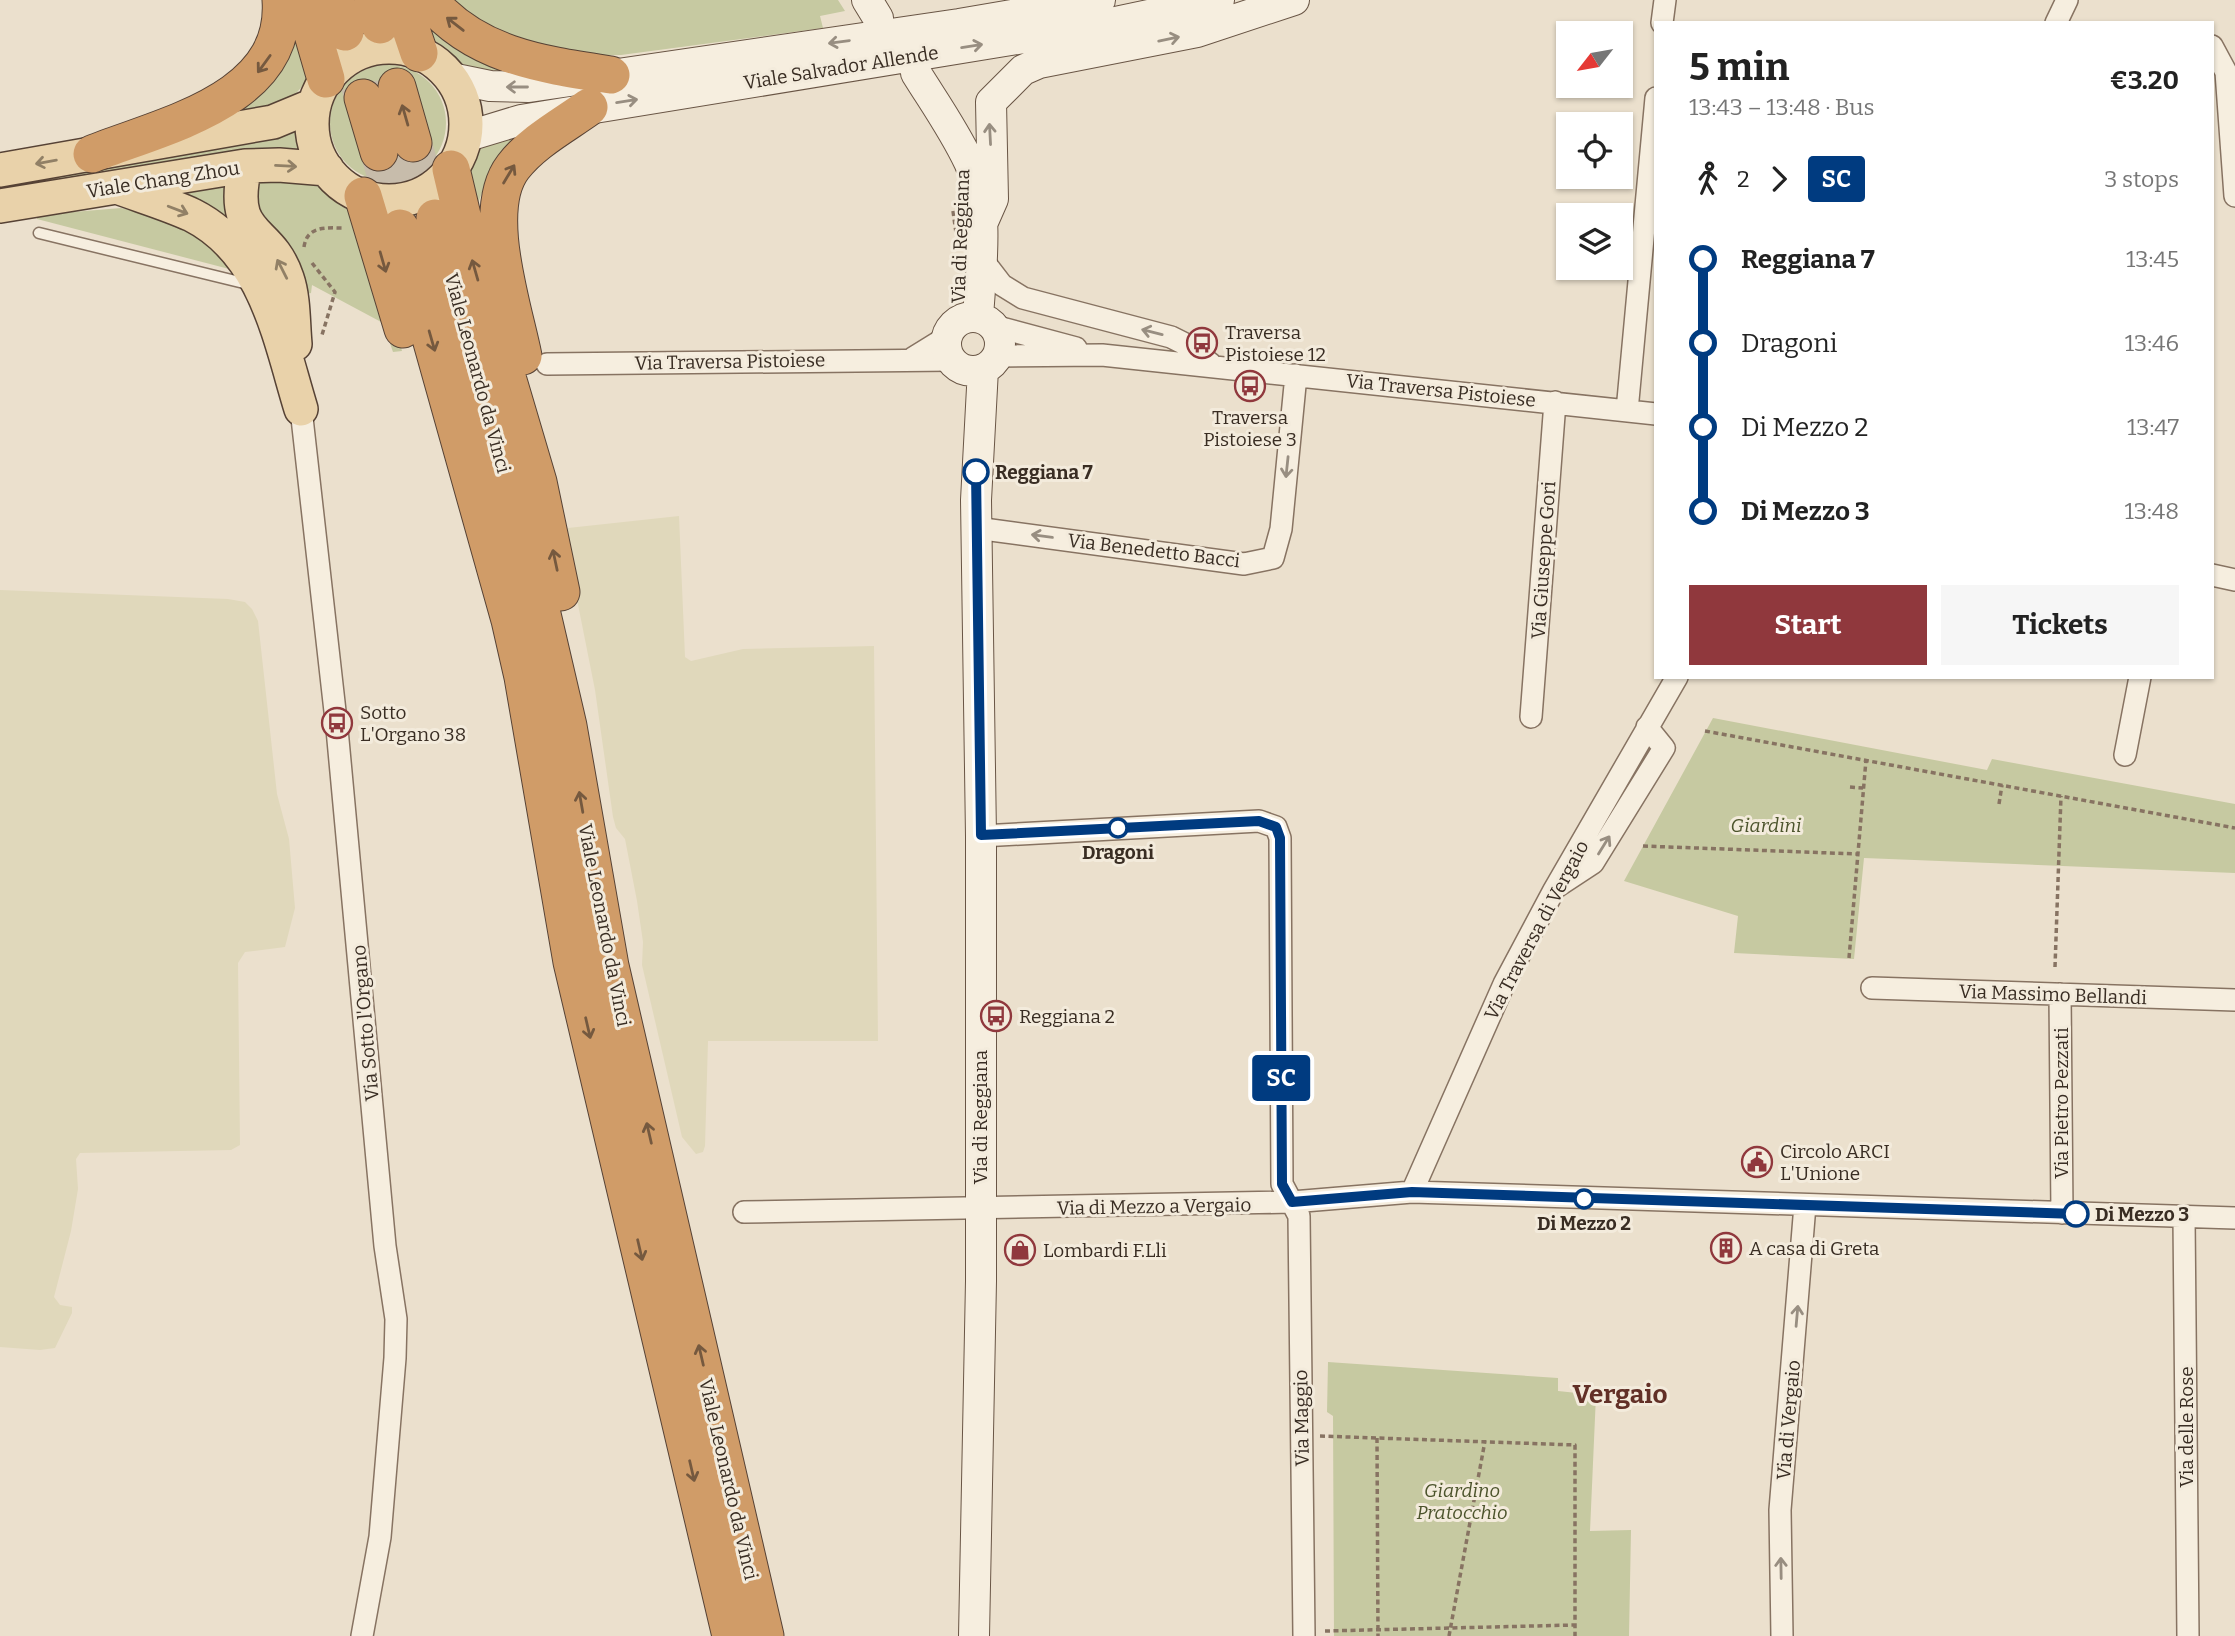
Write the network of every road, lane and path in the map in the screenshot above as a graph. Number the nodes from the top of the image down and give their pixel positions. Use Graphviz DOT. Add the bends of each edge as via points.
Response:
graph roads {
  1 [pos="281,0"];
  2 [pos="303,0"];
  3 [pos="429,0"];
  4 [pos="1100,0"];
  5 [pos="1219,0"];
  6 [pos="1294,0"];
  7 [pos="1664,0"];
  8 [pos="2067,0"];
  9 [pos="385,8"];
  10 [pos="1662,21"];
  11 [pos="2057,21"];
  12 [pos="2214,50"];
  13 [pos="419,53"];
  14 [pos="916,73"];
  15 [pos="611,75"];
  16 [pos="451,78"];
  17 [pos="320,92"];
  18 [pos="589,107"];
  19 [pos="1654,120"];
  20 [pos="413,143"];
  21 [pos="963,151"];
  22 [pos="379,152"];
  23 [pos="92,153"];
  24 [pos="458,153"];
  25 [pos="244,166"];
  26 [pos="327,169"];
  27 [pos="0,170"];
  28 [pos="114,186"];
  29 [pos="363,196"];
  30 [pos="2235,196"];
  31 [pos="0,206"];
  32 [pos="435,218"];
  33 [pos="982,224"];
  34 [pos="400,228"];
  35 [pos="38,233"];
  36 [pos="982,260"];
  37 [pos="261,287"];
  38 [pos="971,344"];
  39 [pos="1102,355"];
  40 [pos="547,364"];
  41 [pos="1211,364"];
  42 [pos="1296,374"];
  43 [pos="1555,402"];
  44 [pos="301,409"];
  45 [pos="1627,411"];
  46 [pos="1654,414"];
  47 [pos="538,482"];
  48 [pos="976,528"];
  49 [pos="2214,575"];
  50 [pos="2235,580"];
  51 [pos="1676,679"];
  52 [pos="2140,679"];
  53 [pos="1531,717"];
  54 [pos="568,726"];
  55 [pos="1705,731"];
  56 [pos="2124,755"];
  57 [pos="1866,760"];
  58 [pos="2002,785"];
  59 [pos="1850,787"];
  60 [pos="1863,788"];
  61 [pos="2061,796"];
  62 [pos="1999,804"];
  63 [pos="2235,828"];
  64 [pos="981,835"];
  65 [pos="1643,846"];
  66 [pos="1858,854"];
  67 [pos="1849,958"];
  68 [pos="572,962"];
  69 [pos="2055,967"];
  70 [pos="1872,988"];
  71 [pos="2060,993"];
  72 [pos="2235,1000"];
  73 [pos="1412,1192"];
  74 [pos="1292,1202"];
  75 [pos="1805,1205"];
  76 [pos="980,1210"];
  77 [pos="744,1212"];
  78 [pos="2062,1213"];
  79 [pos="2184,1218"];
  80 [pos="2235,1218"];
  81 [pos="1301,1435"];
  82 [pos="1377,1438"];
  83 [pos="1485,1441"];
  84 [pos="1575,1625"];
  85 [pos="1451,1628"];
  86 [pos="1378,1629"];
  87 [pos="1305,1634"];
  88 [pos="362,1636"];
  89 [pos="731,1636"];
  90 [pos="765,1636"];
  91 [pos="974,1636"];
  92 [pos="1378,1636"];
  93 [pos="1449,1636"];
  94 [pos="1575,1636"];
  95 [pos="1782,1636"];
  96 [pos="2188,1636"];
  1 -- 23 [label="highway, one-way" via="278,40 248,82 217,103"];
  2 -- 17 [label="highway"];
  15 -- 3 [label="highway, one-way" via="544,65 499,51 455,25"];
  4 -- 15 [label="main road, Viale Salvador Allende, one-way"];
  18 -- 5 [label="main road, Viale Salvador Allende, one-way" via="1097,26"];
  33 -- 6 [label="main road, one-way" via="993,199 991,103 1023,70 1197,32"];
  7 -- 10 [label="street"];
  8 -- 11 [label="street"];
  9 -- 13 [label="highway"];
  12 -- 30 [label="street" via="2226,72"];
  13 -- 16 [label="main road"];
  13 -- 17 [label="main road" via="402,48 368,50 338,66"];
  14 -- 21 [label="main road, Via di Reggiana"];
  15 -- 16 [label="main road, Viale Salvador Allende, one-way" via="529,87"];
  16 -- 24 [label="main road" via="465,112"];
  17 -- 23 [label="main road, Viale Chang Zhou" via="273,122"];
  17 -- 26 [label="main road" via="315,145"];
  18 -- 24 [label="main road, Viale Salvador Allende" via="508,123"];
  47 -- 18 [label="highway, one-way" via="532,404 498,227 499,198 520,158"];
  19 -- 45 [label="street"];
  20 -- 22 [label="highway, one-way" via="380,92"];
  21 -- 33 [label="main road, Via di Reggiana" via="973,173"];
  21 -- 38 [label="main road, Via di Reggiana" via="963,259"];
  23 -- 27 [label="main road, Viale Chang Zhou, one-way"];
  24 -- 29 [label="main road" via="431,188 405,199"];
  47 -- 24 [label="highway, one-way" via="473,262"];
  25 -- 26 [label="main road, Viale Chang Zhou, one-way"];
  25 -- 28 [label="main road, Viale Chang Zhou"];
  44 -- 25 [label="main road, one-way" via="287,278 241,213 238,200"];
  26 -- 29 [label="main road"];
  28 -- 31 [label="main road, Viale Chang Zhou"];
  28 -- 37 [label="main road, one-way" via="209,225 238,250"];
  29 -- 68 [label="highway, one-way" via="468,551"];
  32 -- 54 [label="highway, Viale Leonardo da Vinci" via="524,537"];
  33 -- 36 [label="main road, Via di Reggiana"];
  34 -- 68 [label="highway, Viale Leonardo da Vinci, one-way" via="510,620"];
  35 -- 37 [label="lane"];
  36 -- 38 [label="main road, Via di Reggiana"];
  41 -- 36 [label="street, one-way" via="1171,337 1024,298 1002,285"];
  37 -- 44 [label="main road"];
  38 -- 39 [label="street, Via Traversa Pistoiese"];
  38 -- 39 [label="street, Via Traversa Pistoiese"];
  38 -- 40 [label="street, Via Traversa Pistoiese" via="914,358"];
  38 -- 48 [label="main road, Via di Reggiana"];
  39 -- 41 [label="street, Via Traversa Pistoiese"];
  41 -- 42 [label="street, Via Traversa Pistoiese"];
  42 -- 43 [label="street, Via Traversa Pistoiese"];
  42 -- 48 [label="street, Via Benedetto Bacci, one-way" via="1281,529 1273,558 1244,564"];
  43 -- 45 [label="street, Via Traversa Pistoiese"];
  43 -- 53 [label="street, Via Giuseppe Gori"];
  44 -- 88 [label="street, Via Sotto l'Organo" via="396,1319 380,1537"];
  45 -- 46 [label="street, Via Traversa Pistoiese"];
  54 -- 47 [label="highway, one-way" via="562,598"];
  48 -- 64 [label="main road, Via di Reggiana"];
  49 -- 50 [label="street"];
  51 -- 73 [label="street, Via Traversa di Vergaio" via="1504,984"];
  52 -- 56 [label="street"];
  90 -- 54 [label="highway, Viale Leonardo da Vinci, one-way" via="610,966"];
  55 -- 57 [label="path"];
  57 -- 58 [label="path"];
  57 -- 60 [label="path"];
  58 -- 61 [label="path"];
  58 -- 62 [label="path"];
  59 -- 60 [label="path"];
  60 -- 66 [label="path"];
  61 -- 63 [label="path"];
  61 -- 69 [label="path"];
  64 -- 74 [label="street, Via Maggio" via="1259,821 1276,827 1280,838 1282,1184"];
  64 -- 76 [label="main road, Via di Reggiana"];
  65 -- 66 [label="path"];
  66 -- 67 [label="path"];
  68 -- 89 [label="highway, Viale Leonardo da Vinci, one-way"];
  70 -- 71 [label="street, Via Massimo Bellandi"];
  71 -- 72 [label="street, Via Massimo Bellandi"];
  71 -- 78 [label="street, Via Pietro Pezzati"];
  73 -- 74 [label="street, Via di Mezzo a Vergaio"];
  73 -- 75 [label="street, Via di Mezzo a Vergaio"];
  74 -- 76 [label="street, Via di Mezzo a Vergaio"];
  74 -- 81 [label="street, Via Maggio" via="1299,1216"];
  75 -- 78 [label="street, Via di Mezzo a Vergaio"];
  95 -- 75 [label="street, Via di Vergaio, one-way" via="1780,1510"];
  76 -- 77 [label="street, Via di Mezzo a Vergaio"];
  76 -- 91 [label="main road, Via di Reggiana"];
  78 -- 79 [label="street, Via di Mezzo a Vergaio"];
  79 -- 80 [label="street, Via di Mezzo a Vergaio"];
  79 -- 96 [label="street, Via delle Rose"];
  81 -- 82 [label="path"];
  81 -- 87 [label="street, Via Maggio"];
  82 -- 83 [label="path"];
  82 -- 86 [label="path"];
  83 -- 84 [label="path" via="1575,1445"];
  83 -- 85 [label="path"];
  84 -- 85 [label="path"];
  84 -- 94 [label="path"];
  85 -- 86 [label="path"];
  85 -- 93 [label="path"];
  86 -- 87 [label="path"];
  86 -- 92 [label="path"];
}
